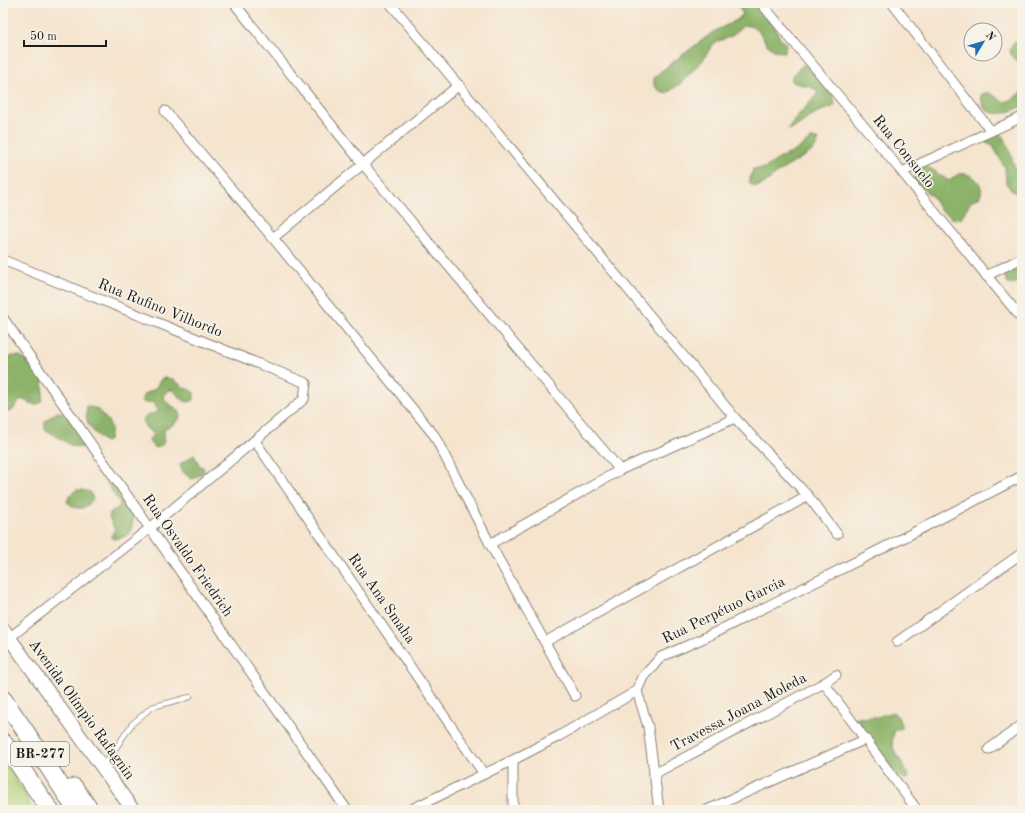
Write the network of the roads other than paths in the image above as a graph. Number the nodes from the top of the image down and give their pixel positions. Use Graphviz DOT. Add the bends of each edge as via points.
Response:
graph roads {
  1 [pos="234,3"];
  2 [pos="390,3"];
  3 [pos="761,3"];
  4 [pos="892,3"];
  5 [pos="459,85"];
  6 [pos="166,111"];
  7 [pos="1022,117"];
  8 [pos="991,131"];
  9 [pos="362,163"];
  10 [pos="902,172"];
  11 [pos="273,238"];
  12 [pos="1022,258"];
  13 [pos="3,260"];
  14 [pos="986,276"];
  15 [pos="3,318"];
  16 [pos="1022,319"];
  17 [pos="735,418"];
  18 [pos="255,441"];
  19 [pos="620,470"];
  20 [pos="1022,476"];
  21 [pos="808,496"];
  22 [pos="150,528"];
  23 [pos="837,534"];
  24 [pos="490,544"];
  25 [pos="1022,553"];
  26 [pos="6,633"];
  27 [pos="545,642"];
  28 [pos="897,642"];
  29 [pos="836,675"];
  30 [pos="824,683"];
  31 [pos="637,691"];
  32 [pos="575,696"];
  33 [pos="190,697"];
  34 [pos="3,699"];
  35 [pos="1022,725"];
  36 [pos="26,732"];
  37 [pos="866,739"];
  38 [pos="3,742"];
  39 [pos="990,749"];
  40 [pos="13,757"];
  41 [pos="513,760"];
  42 [pos="102,769"];
  43 [pos="484,774"];
  44 [pos="654,774"];
  45 [pos="39,810"];
  46 [pos="50,810"];
  47 [pos="76,810"];
  48 [pos="90,810"];
  49 [pos="133,810"];
  50 [pos="348,810"];
  51 [pos="410,810"];
  52 [pos="513,810"];
  53 [pos="658,810"];
  54 [pos="707,810"];
  55 [pos="917,810"];
  1 -- 9 [label="street"];
  2 -- 5 [label="street"];
  3 -- 10 [label="street, Rua Consuelo"];
  4 -- 8 [label="street"];
  5 -- 9 [label="street"];
  5 -- 17 [label="street"];
  6 -- 11 [label="street"];
  7 -- 8 [label="street"];
  8 -- 10 [label="street"];
  9 -- 11 [label="street"];
  9 -- 19 [label="street"];
  10 -- 14 [label="street, Rua Consuelo"];
  11 -- 24 [label="street" via="434,435"];
  12 -- 14 [label="street"];
  13 -- 18 [label="street, Rua Rufino Vilhordo" via="306,383 304,399"];
  14 -- 16 [label="street, Rua Consuelo"];
  15 -- 22 [label="street, Rua Osvaldo Friedrich"];
  17 -- 19 [label="street"];
  17 -- 21 [label="street"];
  18 -- 22 [label="street"];
  18 -- 43 [label="street, Rua Ana Smaha"];
  19 -- 24 [label="street"];
  20 -- 31 [label="street, Rua Perpétuo Garcia" via="709,636 661,657 643,677"];
  21 -- 23 [label="street"];
  21 -- 27 [label="street"];
  22 -- 26 [label="street"];
  22 -- 50 [label="street, Rua Osvaldo Friedrich"];
  24 -- 27 [label="street"];
  25 -- 28 [label="street"];
  26 -- 42 [label="street, Avenida Olímpio Rafagnin"];
  27 -- 32 [label="street"];
  29 -- 30 [label="street, Travessa Joana Moleda"];
  30 -- 37 [label="street"];
  30 -- 44 [label="street, Travessa Joana Moleda"];
  31 -- 41 [label="street"];
  31 -- 44 [label="street" via="648,727"];
  33 -- 42 [label="lane" via="152,707 132,724"];
  34 -- 36 [label="highway, BR-277"];
  35 -- 39 [label="street"];
  36 -- 47 [label="highway, BR-277"];
  36 -- 48 [label="highway" via="62,770"];
  37 -- 54 [label="street"];
  37 -- 55 [label="street"];
  38 -- 40 [label="highway, BR-277"];
  40 -- 45 [label="highway"];
  40 -- 46 [label="highway, BR-277"];
  41 -- 43 [label="street"];
  41 -- 52 [label="street"];
  42 -- 49 [label="street, Avenida Olímpio Rafagnin"];
  43 -- 51 [label="street"];
  44 -- 53 [label="street"];
}
